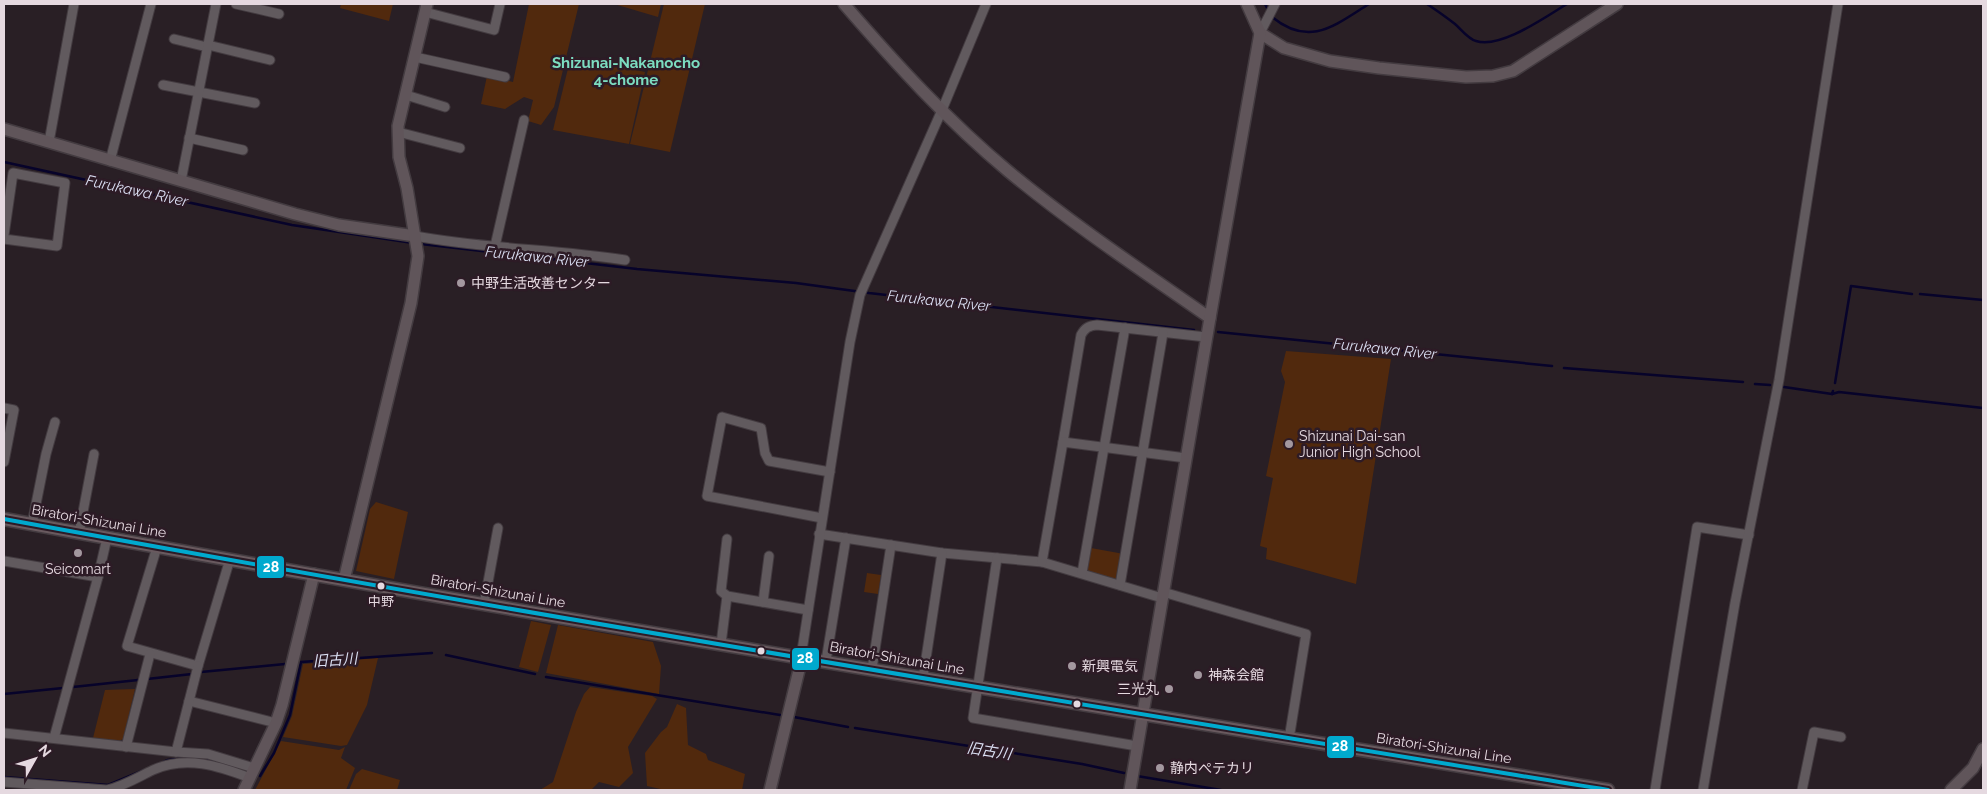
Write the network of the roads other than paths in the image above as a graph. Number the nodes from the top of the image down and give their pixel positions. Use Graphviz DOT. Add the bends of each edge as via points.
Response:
graph roads {
  1 [pos="74,4"];
  2 [pos="151,4"];
  3 [pos="216,4"];
  4 [pos="236,4"];
  5 [pos="500,4"];
  6 [pos="844,4"];
  7 [pos="986,4"];
  8 [pos="1247,4"];
  9 [pos="1617,4"];
  10 [pos="1838,4"];
  11 [pos="1274,5"];
  12 [pos="426,8"];
  13 [pos="279,14"];
  14 [pos="1260,33"];
  15 [pos="174,40"];
  16 [pos="207,46"];
  17 [pos="415,57"];
  18 [pos="270,60"];
  19 [pos="505,77"];
  20 [pos="163,86"];
  21 [pos="198,92"];
  22 [pos="406,95"];
  23 [pos="255,103"];
  24 [pos="444,107"];
  25 [pos="942,110"];
  26 [pos="524,120"];
  27 [pos="4,129"];
  28 [pos="398,132"];
  29 [pos="189,138"];
  30 [pos="49,142"];
  31 [pos="460,148"];
  32 [pos="243,150"];
  33 [pos="110,161"];
  34 [pos="181,181"];
  35 [pos="4,237"];
  36 [pos="416,241"];
  37 [pos="495,246"];
  38 [pos="625,260"];
  39 [pos="1210,318"];
  40 [pos="1125,328"];
  41 [pos="1163,333"];
  42 [pos="1206,337"];
  43 [pos="4,408"];
  44 [pos="55,422"];
  45 [pos="1063,442"];
  46 [pos="1103,448"];
  47 [pos="1143,453"];
  48 [pos="94,454"];
  49 [pos="1186,458"];
  50 [pos="4,462"];
  51 [pos="830,472"];
  52 [pos="822,518"];
  53 [pos="4,519"];
  54 [pos="32,524"];
  55 [pos="498,528"];
  56 [pos="79,533"];
  57 [pos="819,534"];
  58 [pos="1749,535"];
  59 [pos="107,538"];
  60 [pos="846,538"];
  61 [pos="727,539"];
  62 [pos="890,546"];
  63 [pos="157,547"];
  64 [pos="942,553"];
  65 [pos="769,556"];
  66 [pos="997,558"];
  67 [pos="230,559"];
  68 [pos="4,561"];
  69 [pos="1042,562"];
  70 [pos="1082,573"];
  71 [pos="314,574"];
  72 [pos="98,577"];
  73 [pos="344,580"];
  74 [pos="1120,585"];
  75 [pos="1162,595"];
  76 [pos="727,596"];
  77 [pos="763,602"];
  78 [pos="484,604"];
  79 [pos="808,610"];
  80 [pos="721,644"];
  81 [pos="150,654"];
  82 [pos="801,657"];
  83 [pos="826,662"];
  84 [pos="198,666"];
  85 [pos="872,669"];
  86 [pos="923,678"];
  87 [pos="977,687"];
  88 [pos="189,701"];
  89 [pos="1142,715"];
  90 [pos="276,723"];
  91 [pos="4,733"];
  92 [pos="1841,737"];
  93 [pos="54,738"];
  94 [pos="1289,738"];
  95 [pos="1137,746"];
  96 [pos="126,747"];
  97 [pos="1983,749"];
  98 [pos="176,752"];
  99 [pos="252,773"];
  100 [pos="4,782"];
  101 [pos="76,789"];
  102 [pos="118,789"];
  103 [pos="244,790"];
  104 [pos="770,790"];
  105 [pos="1130,790"];
  106 [pos="1608,790"];
  107 [pos="1655,790"];
  108 [pos="1703,790"];
  109 [pos="1802,790"];
  110 [pos="1951,790"];
  1 -- 30 [label="street"];
  2 -- 33 [label="street"];
  3 -- 16 [label="street"];
  4 -- 13 [label="street"];
  5 -- 12 [label="street" via="494,30"];
  6 -- 25 [label="street"];
  7 -- 25 [label="street"];
  8 -- 14 [label="street"];
  9 -- 14 [label="street" via="1513,71 1493,76 1456,76 1330,61 1284,48"];
  10 -- 58 [label="street" via="1778,380"];
  11 -- 14 [label="street"];
  12 -- 17 [label="street"];
  14 -- 39 [label="street"];
  15 -- 16 [label="street"];
  16 -- 18 [label="street"];
  16 -- 21 [label="street"];
  17 -- 19 [label="street"];
  17 -- 22 [label="street"];
  20 -- 21 [label="street"];
  21 -- 23 [label="street"];
  21 -- 29 [label="street"];
  22 -- 24 [label="street"];
  22 -- 28 [label="street"];
  25 -- 39 [label="street" via="1006,170 1063,215"];
  25 -- 51 [label="street" via="861,292"];
  26 -- 37 [label="street"];
  27 -- 30 [label="street"];
  28 -- 31 [label="street"];
  28 -- 36 [label="street" via="399,157"];
  29 -- 32 [label="street"];
  29 -- 34 [label="street"];
  30 -- 33 [label="street"];
  33 -- 34 [label="street"];
  34 -- 36 [label="street" via="339,225"];
  35 -- 35 [label="street" via="57,246 65,183 13,172"];
  36 -- 37 [label="street"];
  36 -- 73 [label="street" via="417,270 411,303"];
  37 -- 38 [label="street"];
  39 -- 42 [label="street"];
  40 -- 41 [label="street"];
  40 -- 45 [label="street" via="1089,326 1084,329"];
  40 -- 46 [label="street"];
  41 -- 42 [label="street"];
  41 -- 47 [label="street"];
  42 -- 49 [label="street"];
  43 -- 50 [label="street" via="14,410"];
  44 -- 54 [label="street"];
  45 -- 46 [label="street"];
  45 -- 69 [label="street"];
  46 -- 47 [label="street"];
  46 -- 70 [label="street"];
  47 -- 49 [label="street"];
  47 -- 74 [label="street"];
  48 -- 56 [label="street"];
  49 -- 75 [label="street"];
  51 -- 52 [label="street"];
  51 -- 52 [label="street" via="769,461 761,428 722,417 707,496"];
  52 -- 57 [label="street"];
  53 -- 54 [label="main road, Biratori-Shizunai Line"];
  54 -- 56 [label="main road, Biratori-Shizunai Line"];
  55 -- 78 [label="street"];
  56 -- 59 [label="main road, Biratori-Shizunai Line"];
  57 -- 60 [label="street"];
  57 -- 79 [label="street"];
  58 -- 107 [label="street" via="1697,527"];
  58 -- 108 [label="street"];
  59 -- 63 [label="main road, Biratori-Shizunai Line"];
  59 -- 72 [label="street"];
  60 -- 62 [label="street"];
  60 -- 83 [label="street"];
  61 -- 76 [label="street" via="721,591"];
  62 -- 64 [label="street"];
  62 -- 85 [label="street"];
  63 -- 67 [label="main road, Biratori-Shizunai Line"];
  63 -- 81 [label="street" via="127,646"];
  64 -- 66 [label="street"];
  64 -- 86 [label="street"];
  65 -- 77 [label="street"];
  66 -- 69 [label="street"];
  66 -- 87 [label="street"];
  67 -- 71 [label="main road, Biratori-Shizunai Line"];
  67 -- 84 [label="street"];
  68 -- 72 [label="street"];
  69 -- 70 [label="street"];
  70 -- 74 [label="street"];
  71 -- 73 [label="main road, Biratori-Shizunai Line"];
  71 -- 90 [label="street"];
  72 -- 93 [label="street"];
  73 -- 78 [label="main road, Biratori-Shizunai Line"];
  74 -- 75 [label="street"];
  75 -- 89 [label="street"];
  75 -- 94 [label="street" via="1306,634"];
  76 -- 77 [label="street"];
  76 -- 80 [label="street"];
  77 -- 79 [label="street"];
  78 -- 80 [label="main road, Biratori-Shizunai Line"];
  79 -- 82 [label="street"];
  80 -- 82 [label="main road, Biratori-Shizunai Line"];
  81 -- 84 [label="street"];
  81 -- 96 [label="street"];
  82 -- 83 [label="main road, Biratori-Shizunai Line"];
  82 -- 104 [label="street"];
  83 -- 85 [label="main road, Biratori-Shizunai Line"];
  84 -- 88 [label="street"];
  85 -- 86 [label="main road, Biratori-Shizunai Line"];
  86 -- 87 [label="main road, Biratori-Shizunai Line"];
  87 -- 89 [label="main road, Biratori-Shizunai Line"];
  87 -- 95 [label="street" via="973,718"];
  88 -- 90 [label="street"];
  88 -- 98 [label="street"];
  89 -- 94 [label="main road, Biratori-Shizunai Line"];
  89 -- 95 [label="street"];
  90 -- 99 [label="street"];
  91 -- 93 [label="street"];
  92 -- 109 [label="street" via="1814,732"];
  93 -- 96 [label="street"];
  94 -- 106 [label="main road, Biratori-Shizunai Line"];
  95 -- 105 [label="street"];
  96 -- 98 [label="street"];
  97 -- 110 [label="street" via="1973,768"];
  98 -- 99 [label="street" via="208,754"];
  99 -- 102 [label="street" via="206,764 176,764 154,769"];
  99 -- 103 [label="street"];
  100 -- 101 [label="street"];
  101 -- 102 [label="street"];
}
